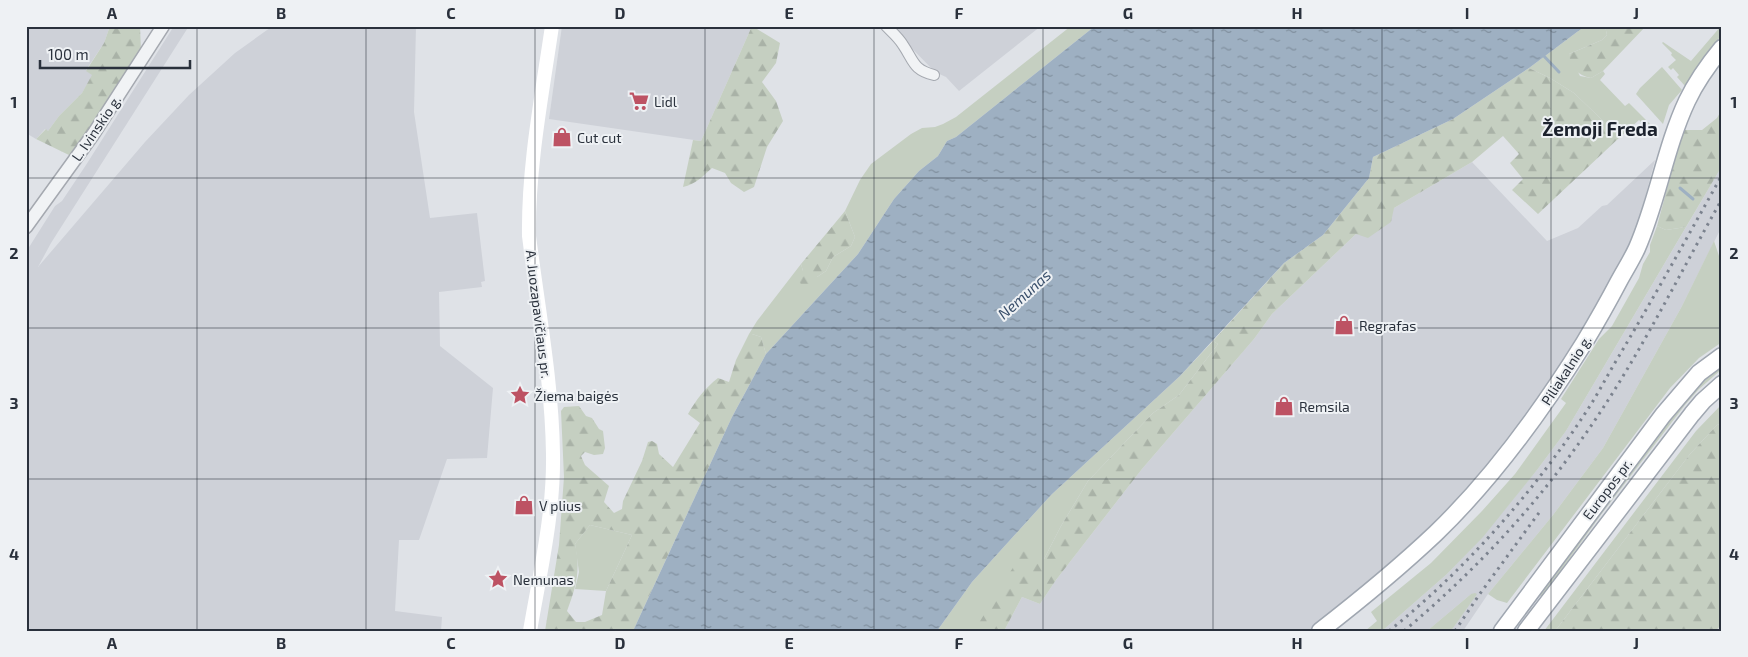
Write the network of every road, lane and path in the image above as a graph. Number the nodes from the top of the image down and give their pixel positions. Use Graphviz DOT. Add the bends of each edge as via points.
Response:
graph roads {
  1 [pos="163,26"];
  2 [pos="552,26"];
  3 [pos="886,26"];
  4 [pos="1722,48"];
  5 [pos="934,76"];
  6 [pos="26,227"];
  7 [pos="1722,356"];
  8 [pos="1722,384"];
  9 [pos="530,631"];
  10 [pos="1320,631"];
  11 [pos="1502,631"];
  12 [pos="1526,631"];
  1 -- 6 [label="street, L. Ivinskio g." via="94,132"];
  2 -- 9 [label="main road, A. Juozapavičiaus pr." via="530,187 529,236 550,401 553,456 548,533"];
  3 -- 5 [label="street" via="922,72"];
  4 -- 10 [label="main road, Piliakalnio g." via="1686,103 1636,249 1596,324 1561,380 1511,450 1450,519 1404,563"];
  7 -- 11 [label="main road, Europos pr." via="1699,373 1668,409"];
  8 -- 12 [label="main road, Europos pr." via="1687,420"];
}
